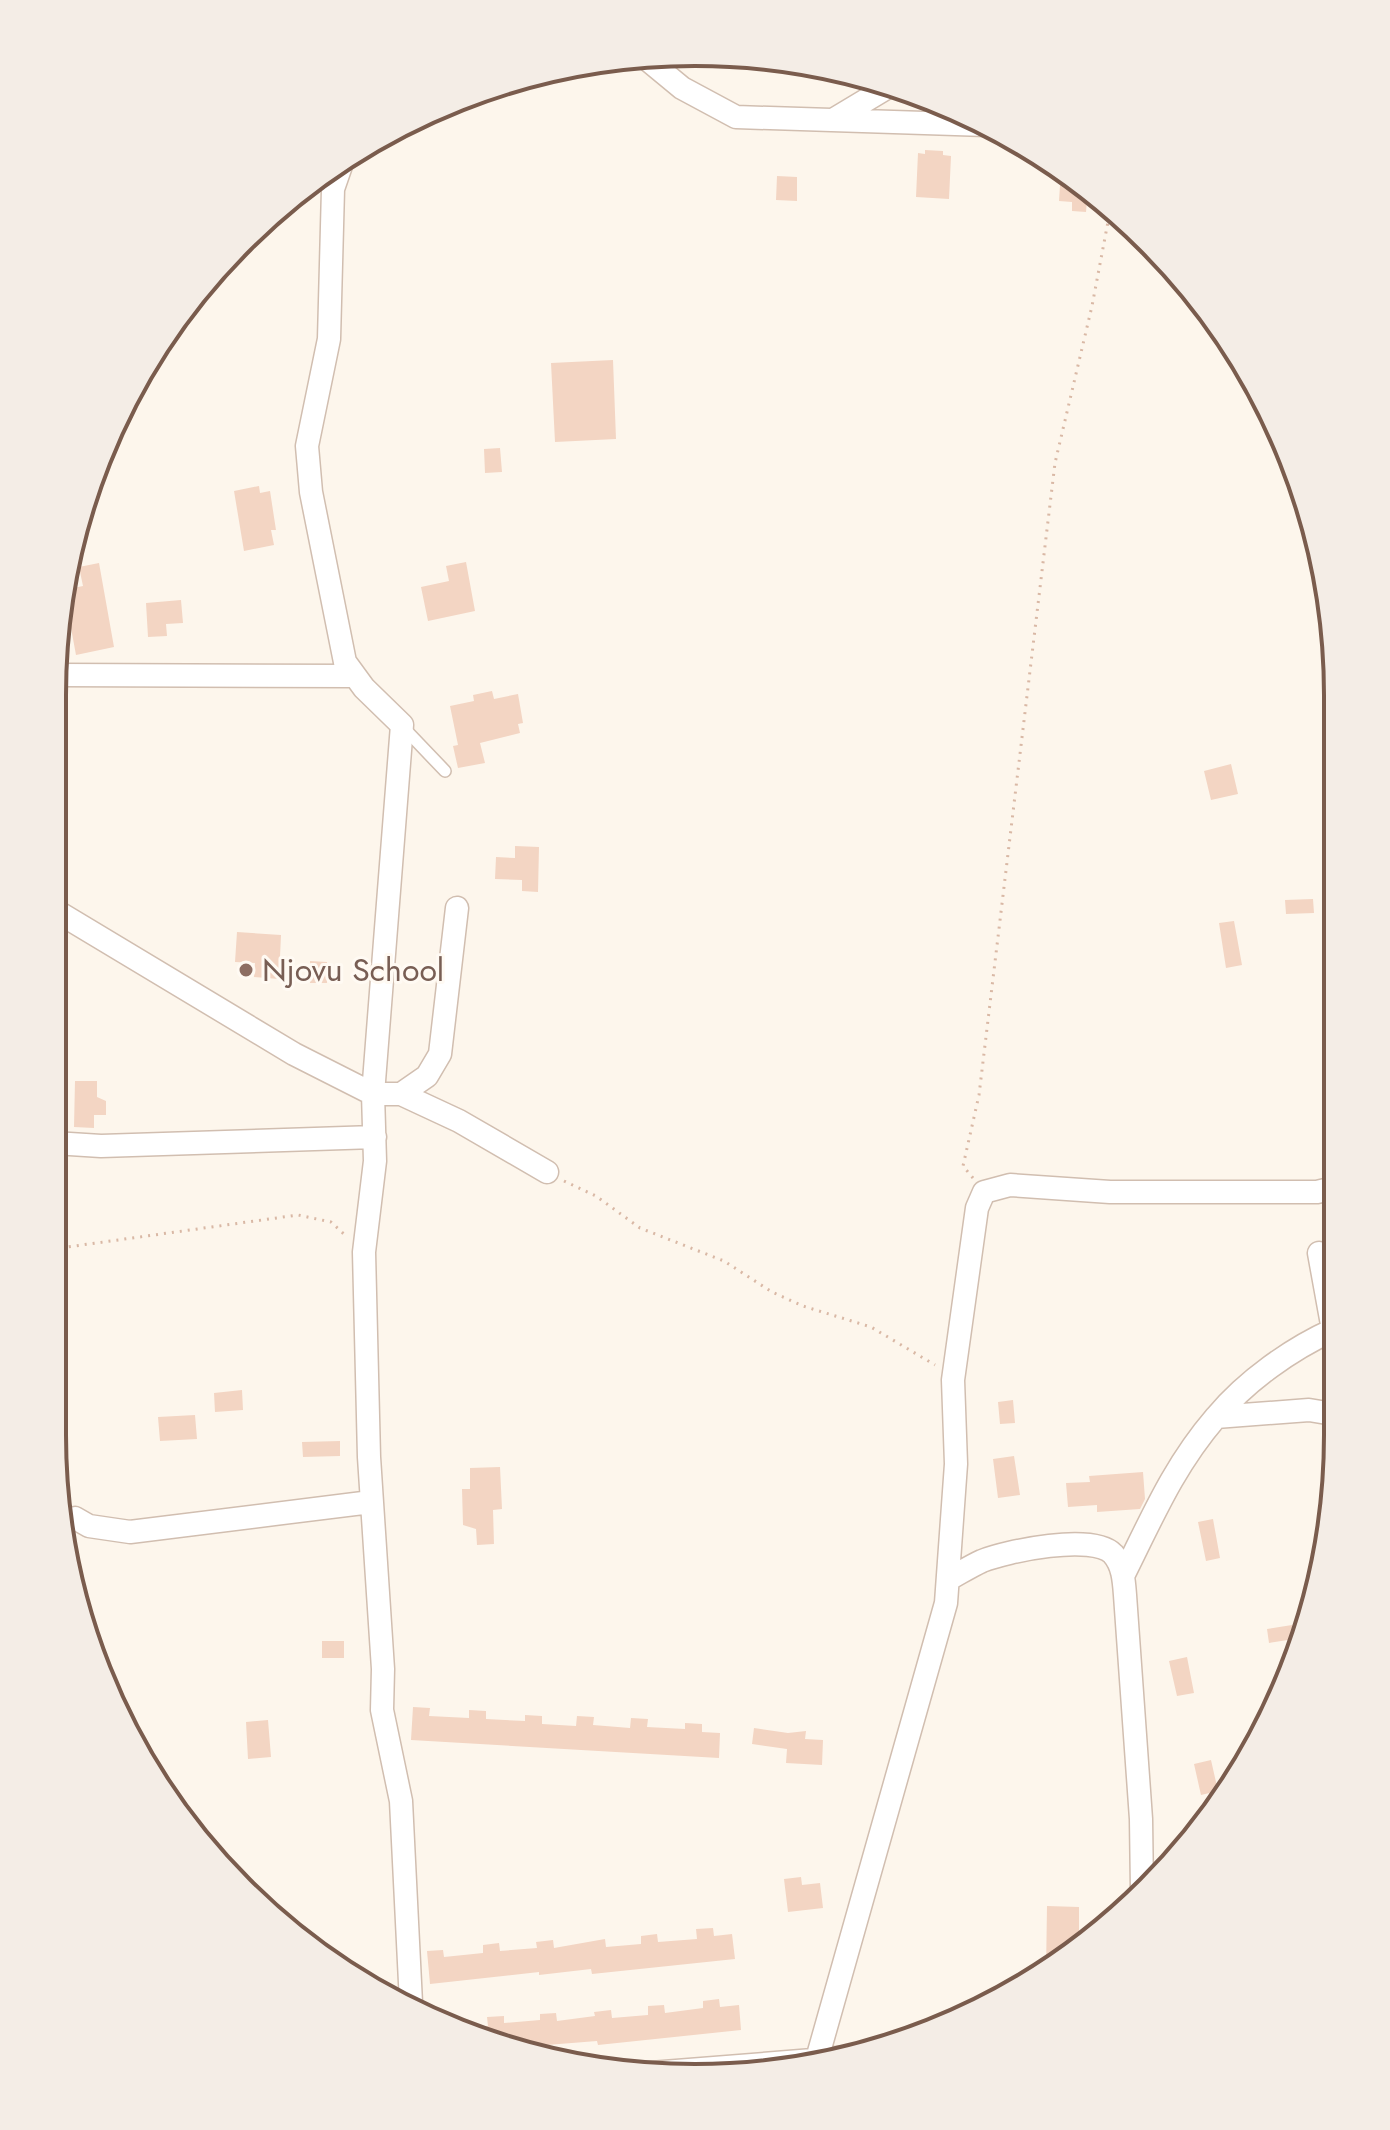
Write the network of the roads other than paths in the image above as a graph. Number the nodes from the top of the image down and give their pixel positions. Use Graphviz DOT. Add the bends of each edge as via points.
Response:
graph roads {
  1 [pos="656,67"];
  2 [pos="878,93"];
  3 [pos="831,121"];
  4 [pos="958,124"];
  5 [pos="337,179"];
  6 [pos="66,675"];
  7 [pos="354,676"];
  8 [pos="402,725"];
  9 [pos="445,771"];
  10 [pos="457,908"];
  11 [pos="66,917"];
  12 [pos="373,1094"];
  13 [pos="401,1094"];
  14 [pos="375,1137"];
  15 [pos="66,1144"];
  16 [pos="547,1172"];
  17 [pos="1324,1190"];
  18 [pos="1319,1253"];
  19 [pos="1324,1280"];
  20 [pos="1324,1336"];
  21 [pos="1324,1412"];
  22 [pos="1216,1417"];
  23 [pos="371,1502"];
  24 [pos="70,1514"];
  25 [pos="1123,1576"];
  26 [pos="949,1579"];
  27 [pos="1142,1878"];
  28 [pos="411,1996"];
  29 [pos="819,2052"];
  1 -- 3 [label="street" via="682,88 736,117"];
  2 -- 3 [label="street"];
  3 -- 4 [label="street"];
  5 -- 7 [label="street" via="329,339 311,420 308,466 338,642"];
  6 -- 7 [label="street"];
  7 -- 8 [label="street"];
  8 -- 9 [label="lane"];
  8 -- 12 [label="street"];
  10 -- 13 [label="street" via="440,1054 427,1076"];
  11 -- 12 [label="street" via="294,1054"];
  12 -- 13 [label="street"];
  12 -- 14 [label="street"];
  13 -- 16 [label="street"];
  14 -- 15 [label="street"];
  14 -- 23 [label="street" via="364,1252"];
  17 -- 26 [label="street" via="1110,1192 1010,1185 984,1192 977,1208 953,1380 956,1464"];
  18 -- 19 [label="street"];
  20 -- 22 [label="street" via="1234,1395"];
  21 -- 22 [label="street"];
  22 -- 25 [label="street" via="1187,1450 1165,1487"];
  23 -- 24 [label="street" via="130,1532 89,1526"];
  23 -- 28 [label="street" via="382,1710 401,1801"];
  25 -- 26 [label="street" via="1112,1552 1079,1544 1011,1552"];
  25 -- 27 [label="street"];
  26 -- 29 [label="street" via="939,1631"];
}
